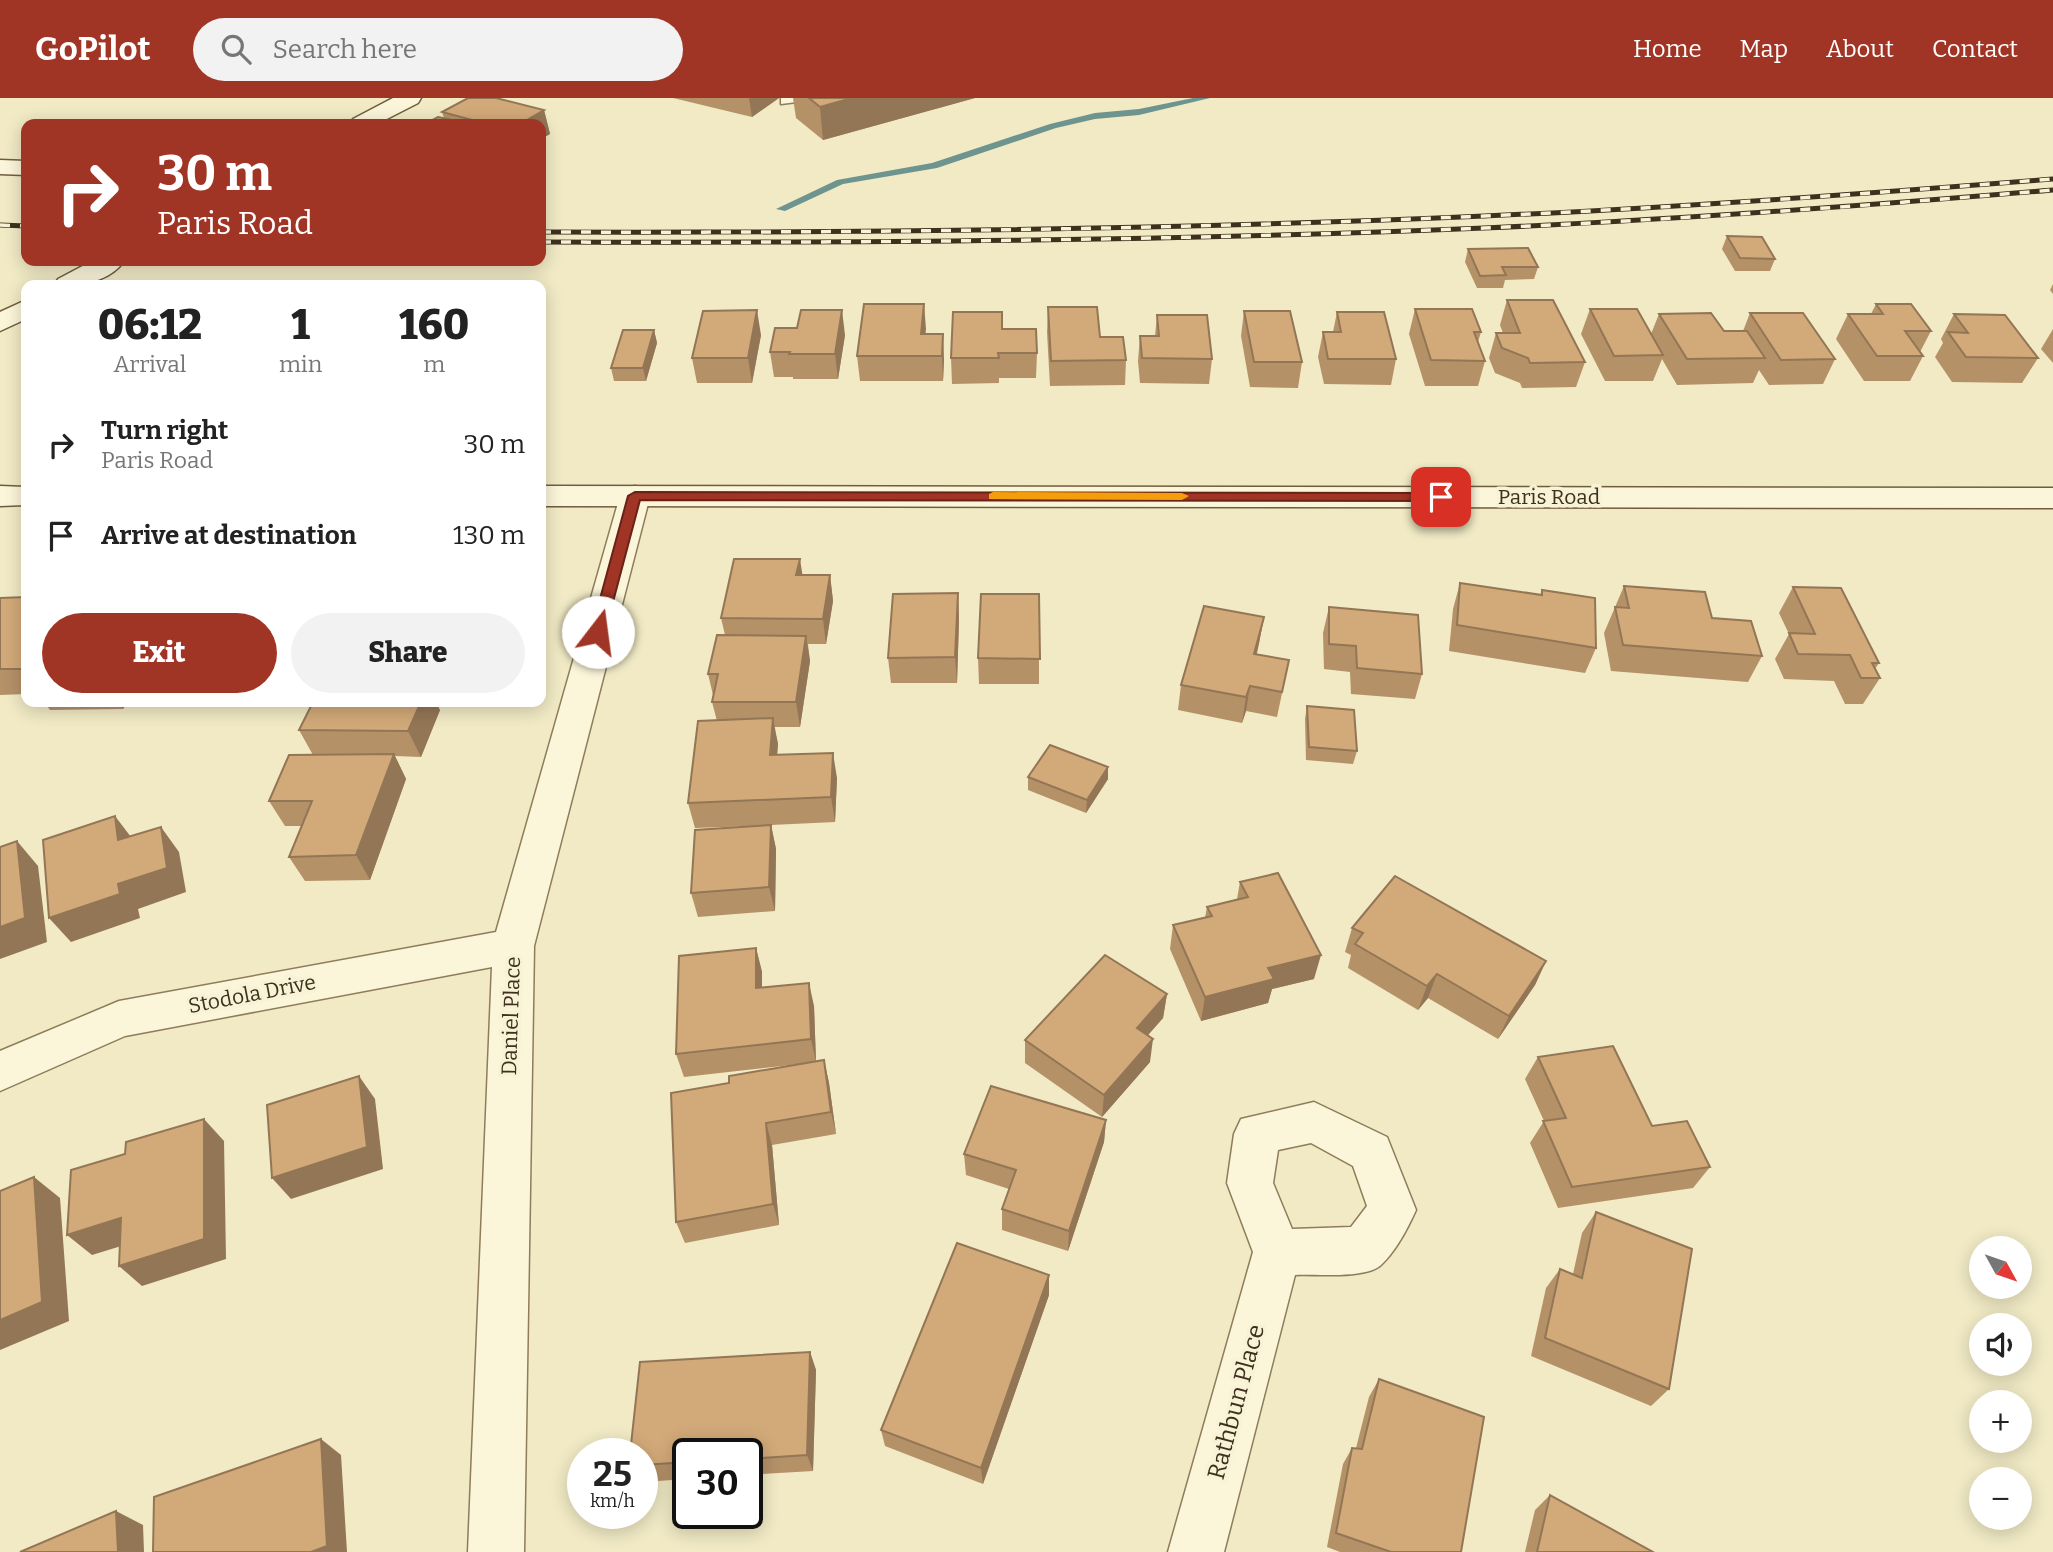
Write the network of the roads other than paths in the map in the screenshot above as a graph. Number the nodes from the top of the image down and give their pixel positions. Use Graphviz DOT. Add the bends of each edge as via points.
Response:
graph roads {
  1 [pos="410,98"];
  2 [pos="370,119"];
  3 [pos="0,167"];
  4 [pos="21,168"];
  5 [pos="102,266"];
  6 [pos="76,280"];
  7 [pos="21,311"];
  8 [pos="0,323"];
  9 [pos="0,496"];
  10 [pos="21,496"];
  11 [pos="546,496"];
  12 [pos="635,496"];
  13 [pos="2053,498"];
  14 [pos="513,946"];
  15 [pos="0,1072"];
  16 [pos="1276,1252"];
  17 [pos="496,1552"];
  18 [pos="1196,1552"];
  1 -- 2 [label="main road"];
  3 -- 4 [label="main road"];
  5 -- 6 [label="main road"];
  7 -- 8 [label="main road"];
  9 -- 10 [label="main road"];
  11 -- 12 [label="main road, Paris Road"];
  12 -- 13 [label="main road, Paris Road"];
  12 -- 14 [label="main road, Daniel Place"];
  14 -- 15 [label="main road, Stodola Drive" via="119,1019"];
  14 -- 17 [label="main road, Daniel Place"];
  16 -- 18 [label="main road, Rathbun Place"];
}
